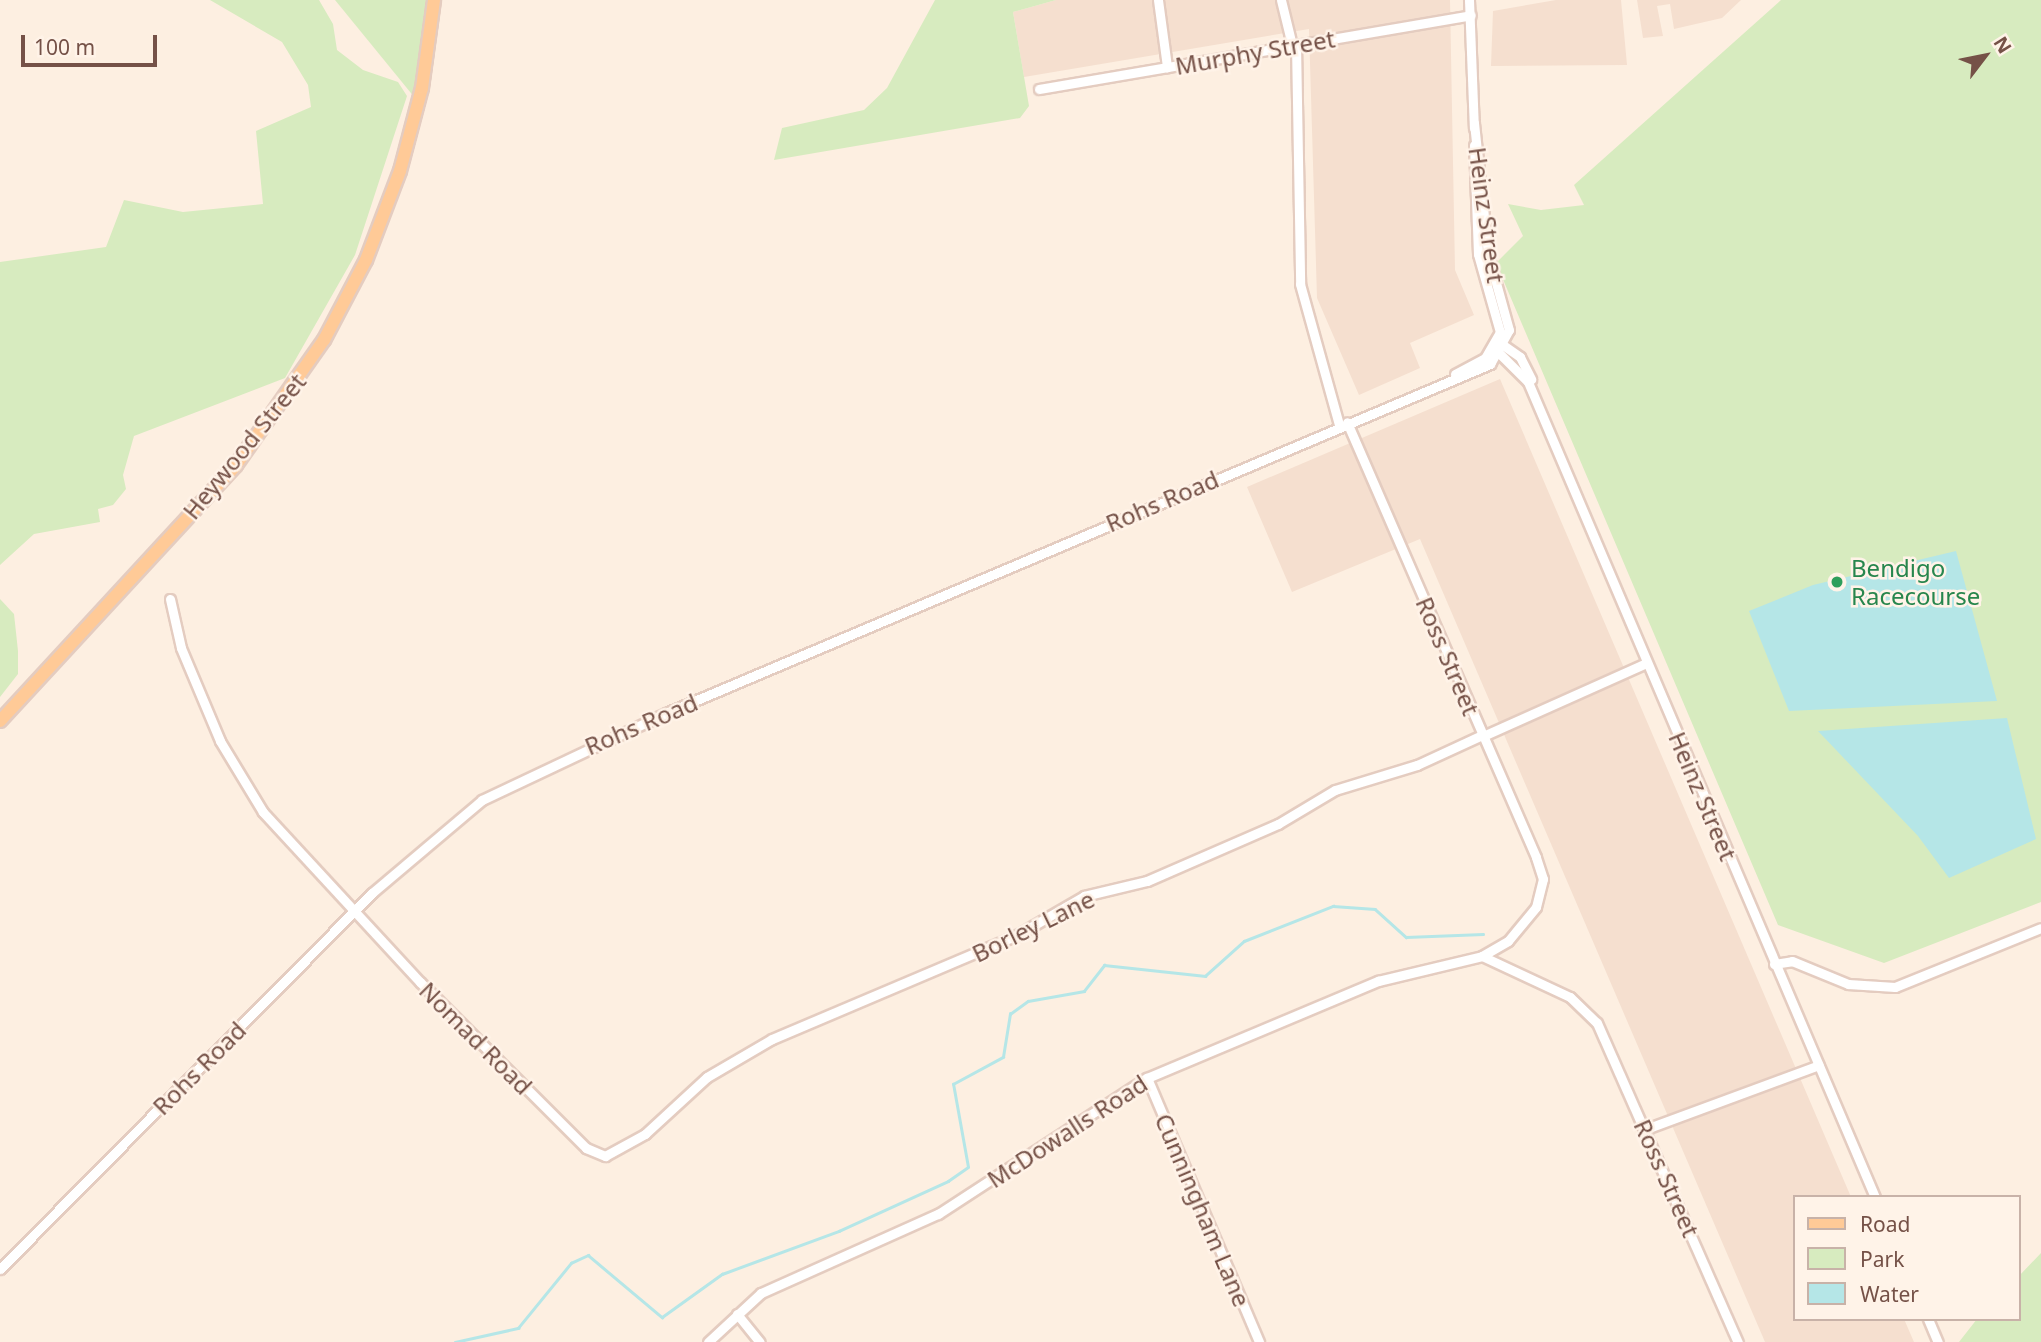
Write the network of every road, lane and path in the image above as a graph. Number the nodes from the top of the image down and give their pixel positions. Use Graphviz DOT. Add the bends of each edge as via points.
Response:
graph roads {
  1 [pos="434,0"];
  2 [pos="1158,0"];
  3 [pos="1281,0"];
  4 [pos="1469,0"];
  5 [pos="1471,15"];
  6 [pos="1294,45"];
  7 [pos="1167,67"];
  8 [pos="1038,89"];
  9 [pos="1499,347"];
  10 [pos="1343,424"];
  11 [pos="170,599"];
  12 [pos="1646,663"];
  13 [pos="0,721"];
  14 [pos="1482,736"];
  15 [pos="1542,890"];
  16 [pos="354,912"];
  17 [pos="2041,928"];
  18 [pos="1482,956"];
  19 [pos="1774,964"];
  20 [pos="1819,1065"];
  21 [pos="1147,1077"];
  22 [pos="1646,1129"];
  23 [pos="605,1156"];
  24 [pos="1874,1195"];
  25 [pos="0,1269"];
  26 [pos="737,1314"];
  27 [pos="1929,1321"];
  28 [pos="708,1342"];
  29 [pos="760,1342"];
  30 [pos="1258,1342"];
  31 [pos="1738,1342"];
  32 [pos="1938,1342"];
  1 -- 13 [label="main road, Heywood Street" via="422,88 395,186 320,348 236,465"];
  2 -- 7 [label="street"];
  3 -- 6 [label="street, Ross Street"];
  4 -- 5 [label="street, Heinz Street"];
  5 -- 6 [label="street, Murphy Street"];
  5 -- 9 [label="street, Heinz Street" via="1480,214 1508,321"];
  6 -- 7 [label="street, Murphy Street"];
  6 -- 10 [label="street, Ross Street" via="1300,285"];
  7 -- 8 [label="street, Murphy Street"];
  9 -- 10 [label="street, Rohs Road" via="1484,368"];
  9 -- 12 [label="street, Heinz Street" via="1524,363"];
  10 -- 14 [label="street, Ross Street"];
  10 -- 16 [label="street, Rohs Road" via="537,770 434,835"];
  11 -- 16 [label="street" via="181,648 234,767 271,821"];
  12 -- 14 [label="street, Borley Lane"];
  12 -- 19 [label="street, Heinz Street"];
  14 -- 15 [label="street, Ross Street" via="1536,857"];
  14 -- 23 [label="street, Borley Lane" via="1417,765 1335,790 1278,824 1147,881 1084,896 1017,936 772,1039 707,1077 645,1134"];
  15 -- 18 [label="street, McDowalls Road" via="1517,932"];
  16 -- 23 [label="street, Nomad Road" via="586,1148"];
  16 -- 25 [label="street, Rohs Road"];
  17 -- 19 [label="street" via="1895,987 1848,984 1792,961"];
  18 -- 21 [label="street, McDowalls Road" via="1378,981"];
  18 -- 22 [label="street, Ross Street" via="1558,991 1588,1013"];
  19 -- 20 [label="street, Heinz Street"];
  20 -- 22 [label="street"];
  20 -- 24 [label="street, Heinz Street"];
  21 -- 26 [label="street, McDowalls Road" via="938,1214 771,1287"];
  21 -- 30 [label="street, Cunningham Lane"];
  22 -- 31 [label="street, Ross Street"];
  26 -- 28 [label="street, McDowalls Road"];
  26 -- 29 [label="street"];
  27 -- 32 [label="street"];
}
